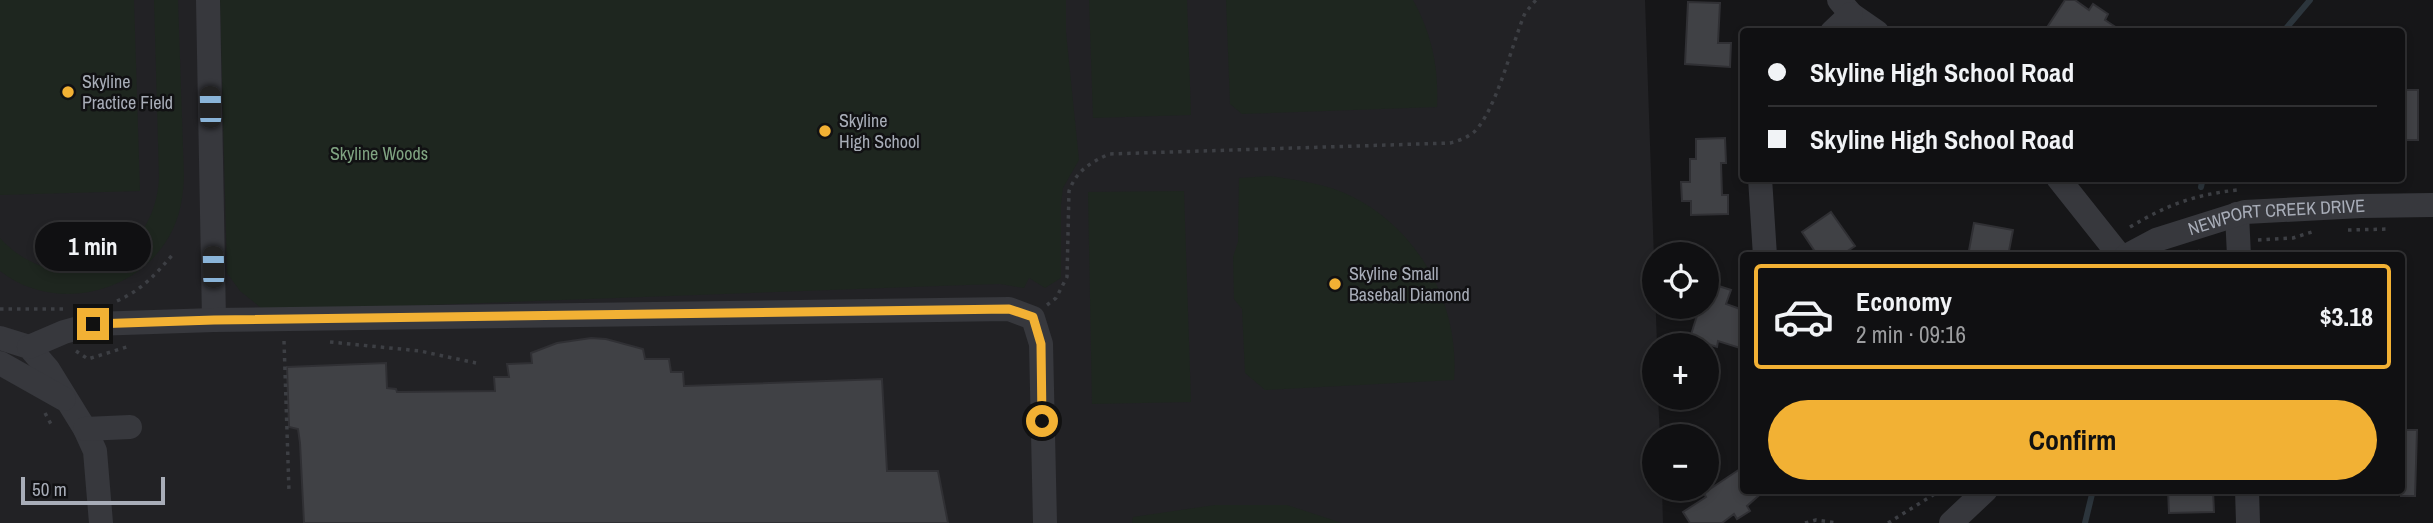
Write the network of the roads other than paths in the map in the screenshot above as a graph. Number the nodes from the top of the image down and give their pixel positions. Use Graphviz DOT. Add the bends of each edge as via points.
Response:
graph roads {
  1 [pos="208,0"];
  2 [pos="1845,7"];
  3 [pos="1834,28"];
  4 [pos="1872,28"];
  5 [pos="1760,182"];
  6 [pos="2061,182"];
  7 [pos="2433,205"];
  8 [pos="2238,214"];
  9 [pos="2239,248"];
  10 [pos="1765,252"];
  11 [pos="2117,252"];
  12 [pos="2134,252"];
  13 [pos="214,320"];
  14 [pos="0,338"];
  15 [pos="29,348"];
  16 [pos="0,363"];
  17 [pos="68,401"];
  18 [pos="130,426"];
  19 [pos="85,429"];
  20 [pos="1982,494"];
  21 [pos="2247,494"];
  22 [pos="101,523"];
  23 [pos="1045,523"];
  24 [pos="1951,523"];
  25 [pos="2248,523"];
  1 -- 13 [label="street"];
  2 -- 3 [label="street"];
  2 -- 4 [label="street"];
  5 -- 10 [label="street"];
  6 -- 11 [label="street"];
  7 -- 8 [label="street, NEWPORT CREEK DRIVE"];
  8 -- 9 [label="street"];
  8 -- 12 [label="street, NEWPORT CREEK DRIVE" via="2156,240"];
  13 -- 15 [label="street" via="93,324"];
  13 -- 23 [label="street" via="1009,309 1033,317 1041,344"];
  14 -- 15 [label="street"];
  15 -- 17 [label="street"];
  16 -- 17 [label="street"];
  17 -- 19 [label="street"];
  18 -- 19 [label="street"];
  19 -- 22 [label="street" via="95,451"];
  20 -- 24 [label="street"];
  21 -- 25 [label="street"];
}
